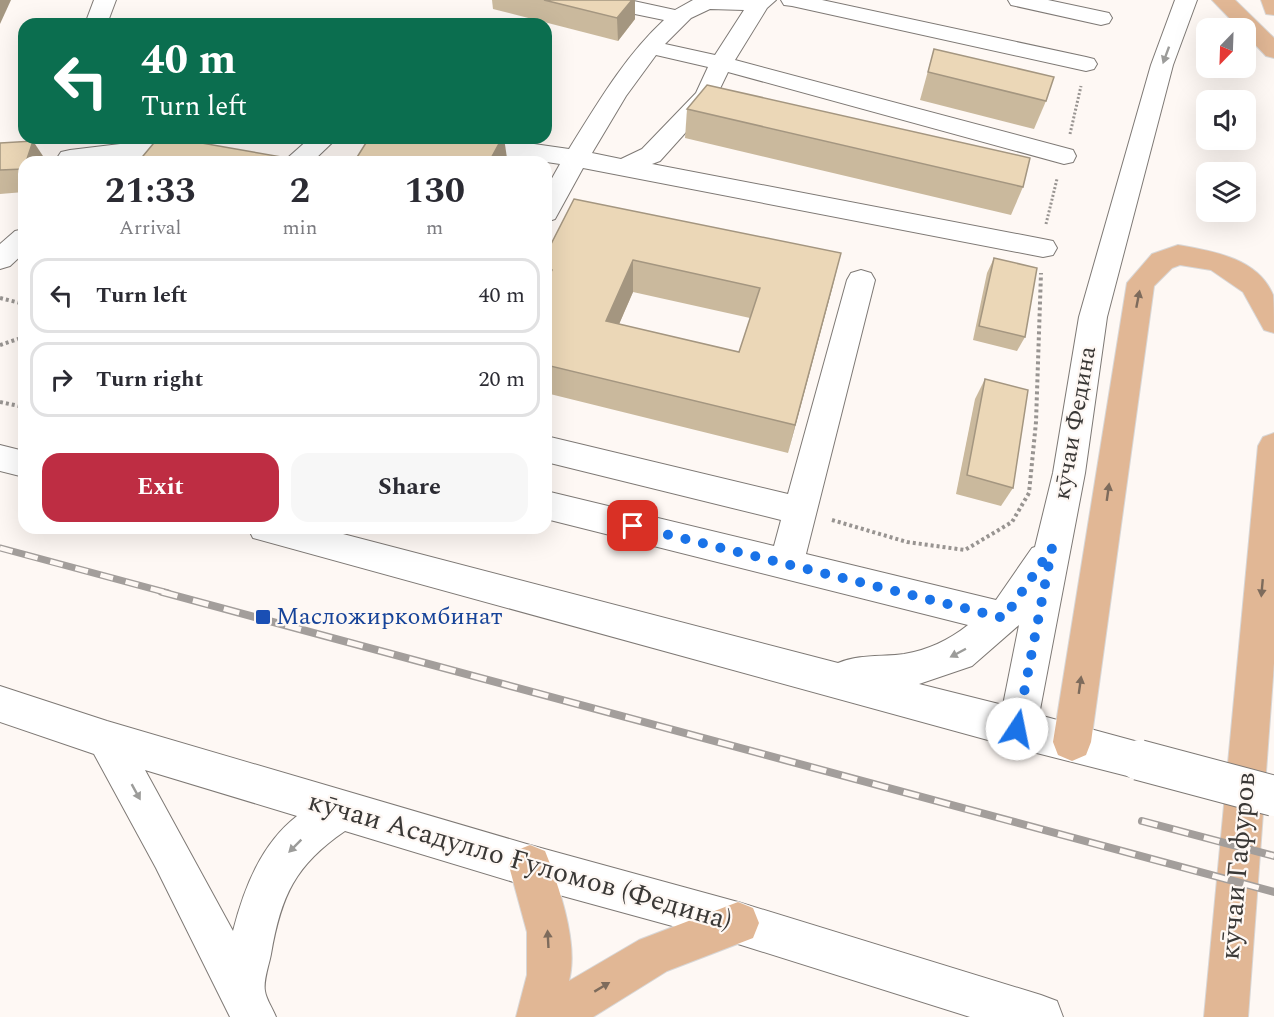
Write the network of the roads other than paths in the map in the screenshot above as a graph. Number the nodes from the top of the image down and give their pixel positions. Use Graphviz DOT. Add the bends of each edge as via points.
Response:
graph roads {
  1 [pos="105,0"];
  2 [pos="599,0"];
  3 [pos="792,0"];
  4 [pos="1019,0"];
  5 [pos="1186,0"];
  6 [pos="1222,0"];
  7 [pos="1272,0"];
  8 [pos="705,2"];
  9 [pos="762,2"];
  10 [pos="1274,9"];
  11 [pos="678,17"];
  12 [pos="98,18"];
  13 [pos="1101,18"];
  14 [pos="649,47"];
  15 [pos="1274,51"];
  16 [pos="720,63"];
  17 [pos="1086,64"];
  18 [pos="316,144"];
  19 [pos="480,144"];
  20 [pos="216,152"];
  21 [pos="71,153"];
  22 [pos="297,156"];
  23 [pos="1064,156"];
  24 [pos="575,158"];
  25 [pos="625,167"];
  26 [pos="552,202"];
  27 [pos="18,243"];
  28 [pos="1042,248"];
  29 [pos="0,259"];
  30 [pos="861,280"];
  31 [pos="1274,322"];
  32 [pos="1274,446"];
  33 [pos="552,450"];
  34 [pos="0,458"];
  35 [pos="18,462"];
  36 [pos="552,506"];
  37 [pos="800,511"];
  38 [pos="314,534"];
  39 [pos="363,540"];
  40 [pos="1052,548"];
  41 [pos="786,564"];
  42 [pos="1004,618"];
  43 [pos="825,677"];
  44 [pos="0,704"];
  45 [pos="1017,729"];
  46 [pos="107,740"];
  47 [pos="1072,742"];
  48 [pos="1274,796"];
  49 [pos="340,810"];
  50 [pos="530,866"];
  51 [pos="738,923"];
  52 [pos="248,1005"];
  53 [pos="538,1017"];
  54 [pos="552,1017"];
  55 [pos="1041,1017"];
  56 [pos="1226,1017"];
  1 -- 12 [label="street"];
  2 -- 11 [label="street"];
  3 -- 17 [label="street"];
  4 -- 13 [label="street"];
  5 -- 40 [label="street, кӯчаи Федина, one-way" via="1162,65 1093,317 1069,473"];
  6 -- 15 [label="main road"];
  7 -- 10 [label="main road"];
  8 -- 9 [label="street"];
  8 -- 11 [label="street"];
  9 -- 16 [label="street"];
  11 -- 14 [label="street"];
  14 -- 16 [label="street"];
  14 -- 24 [label="street"];
  16 -- 23 [label="street"];
  16 -- 25 [label="street" via="717,99 651,155"];
  18 -- 22 [label="street"];
  19 -- 24 [label="street"];
  20 -- 21 [label="street" via="170,146"];
  24 -- 25 [label="street"];
  24 -- 26 [label="street"];
  25 -- 28 [label="street"];
  27 -- 29 [label="street"];
  30 -- 37 [label="street"];
  47 -- 31 [label="main road, one-way" via="1141,283 1162,261 1178,255 1218,262 1253,285"];
  32 -- 56 [label="main road, кӯчаи Гафуров, one-way"];
  33 -- 37 [label="street"];
  34 -- 35 [label="street"];
  36 -- 41 [label="street"];
  37 -- 41 [label="street"];
  38 -- 39 [label="street"];
  39 -- 43 [label="street"];
  40 -- 42 [label="street"];
  40 -- 45 [label="street, кӯчаи Федина"];
  41 -- 42 [label="street"];
  42 -- 43 [label="street, one-way" via="959,654 905,671"];
  43 -- 45 [label="street"];
  44 -- 46 [label="street, кӯчаи Асадулло Ғуломов (Федина)"];
  45 -- 47 [label="street"];
  46 -- 49 [label="street, кӯчаи Асадулло Ғуломов (Федина)"];
  46 -- 52 [label="street, one-way"];
  47 -- 48 [label="street, bridge"];
  49 -- 50 [label="street, кӯчаи Асадулло Ғуломов (Федина)"];
  49 -- 52 [label="street, one-way" via="294,845 280,863 260,908"];
  50 -- 51 [label="street, кӯчаи Асадулло Ғуломов (Федина)"];
  53 -- 50 [label="main road, one-way" via="549,975 548,932"];
  54 -- 51 [label="main road, one-way" via="654,956"];
  51 -- 55 [label="street, кӯчаи Асадулло Ғуломов (Федина)"];
}
